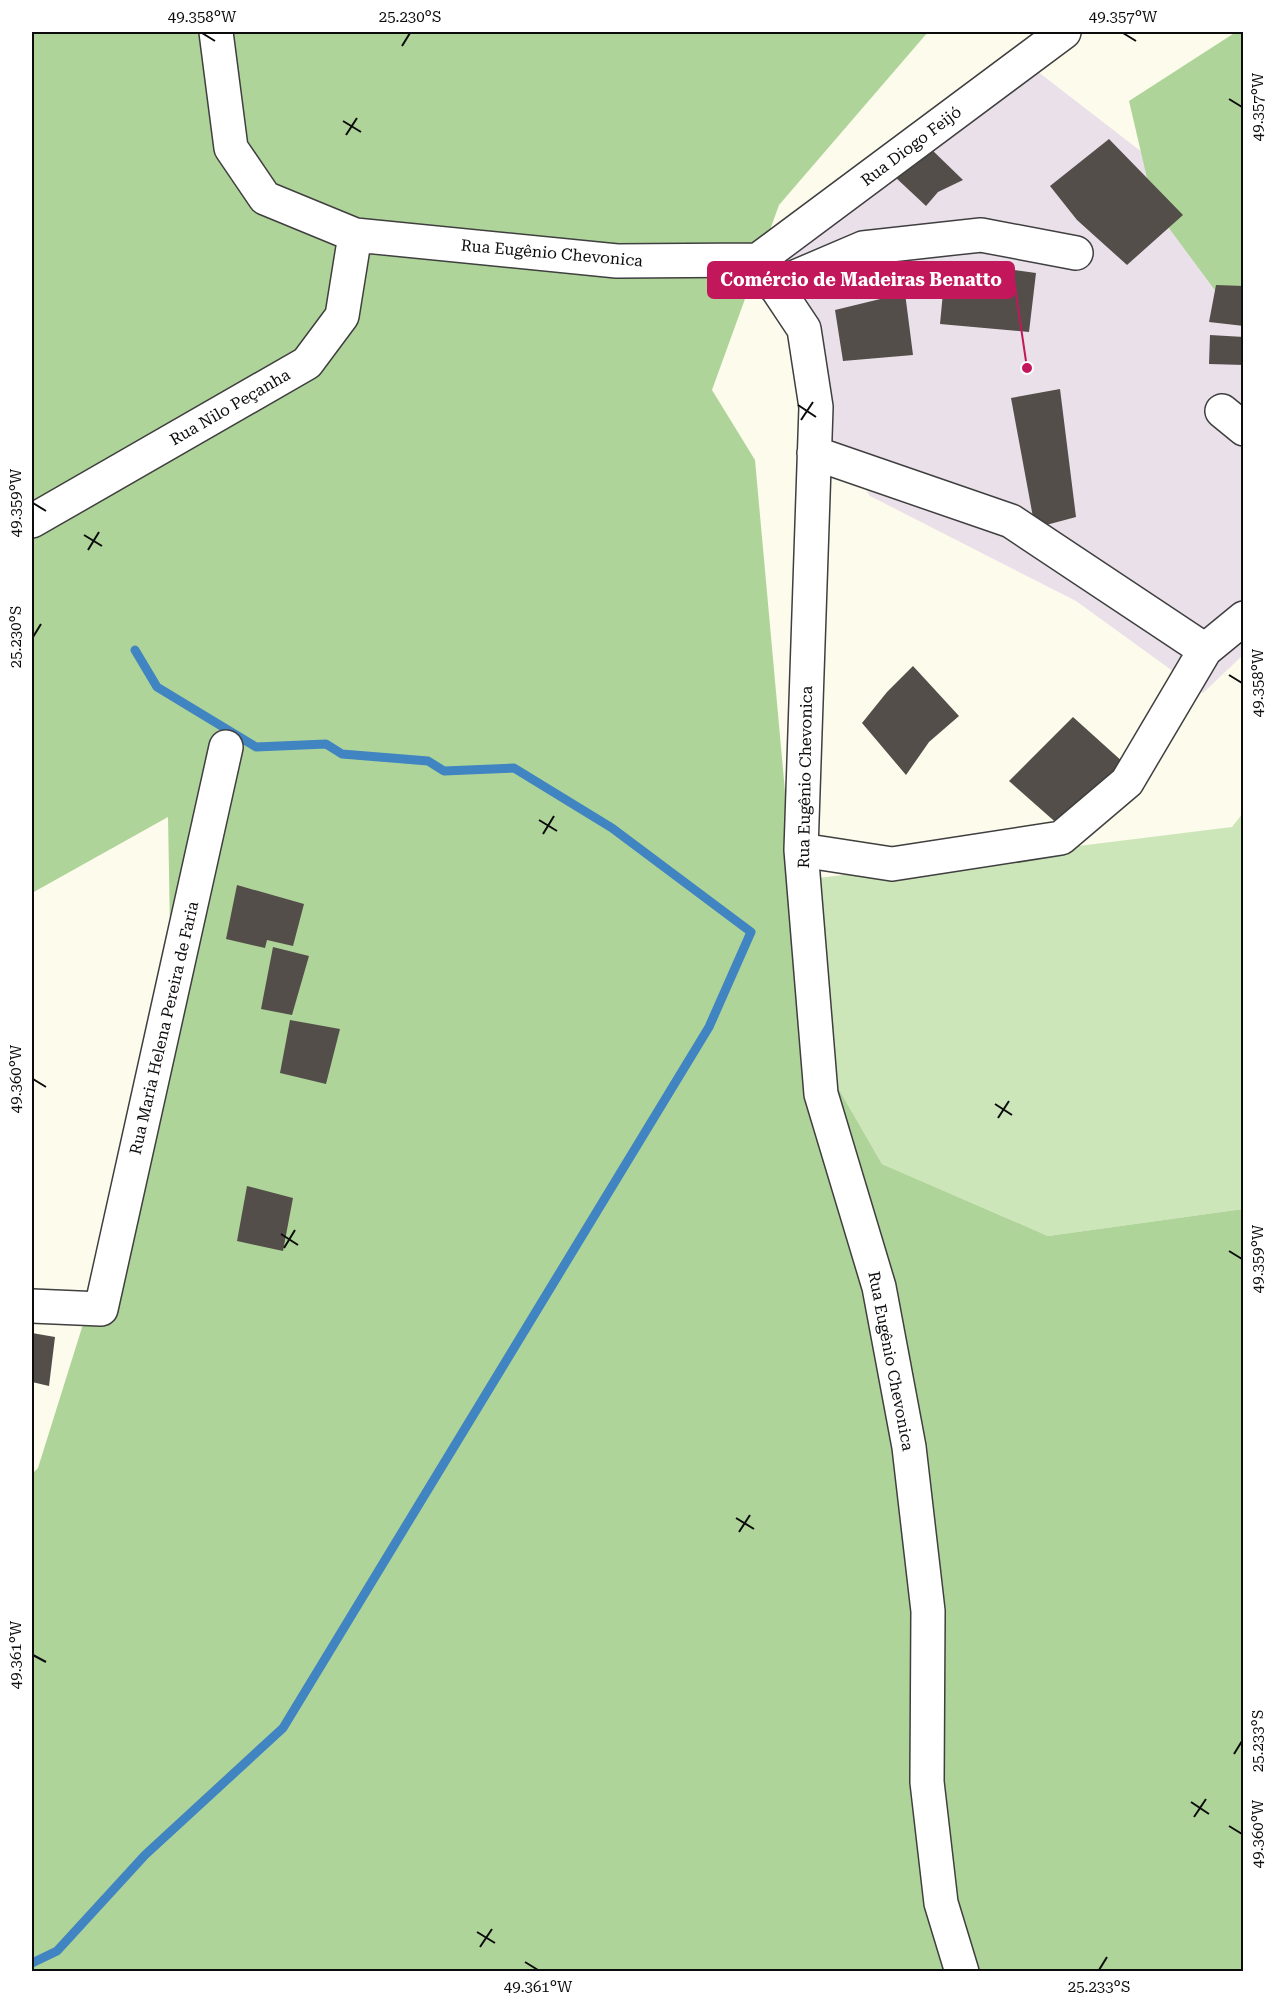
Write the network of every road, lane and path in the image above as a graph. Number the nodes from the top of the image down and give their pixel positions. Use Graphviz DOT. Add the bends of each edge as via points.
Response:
graph roads {
  1 [pos="216,32"];
  2 [pos="1064,32"];
  3 [pos="355,235"];
  4 [pos="1076,254"];
  5 [pos="766,273"];
  6 [pos="814,453"];
  7 [pos="32,521"];
  8 [pos="1244,618"];
  9 [pos="1205,650"];
  10 [pos="226,747"];
  11 [pos="801,850"];
  12 [pos="32,1306"];
  13 [pos="962,1971"];
  1 -- 3 [label="street, Rua Eugênio Chevonica" via="231,148 265,198"];
  2 -- 5 [label="street, Rua Diogo Feijó"];
  3 -- 5 [label="street, Rua Eugênio Chevonica"];
  3 -- 7 [label="street, Rua Nilo Peçanha" via="342,316 307,363"];
  4 -- 5 [label="street" via="981,236 863,248"];
  5 -- 6 [label="street, Rua Eugênio Chevonica" via="804,329 816,407"];
  6 -- 9 [label="street" via="1011,521"];
  6 -- 11 [label="street, Rua Eugênio Chevonica"];
  8 -- 9 [label="street"];
  9 -- 11 [label="street" via="1127,782 1061,838 892,864"];
  10 -- 12 [label="street, Rua Maria Helena Pereira de Faria" via="101,1309"];
  11 -- 13 [label="street, Rua Eugênio Chevonica" via="821,1094 879,1287 909,1447 928,1611 927,1782 941,1903"];
}
